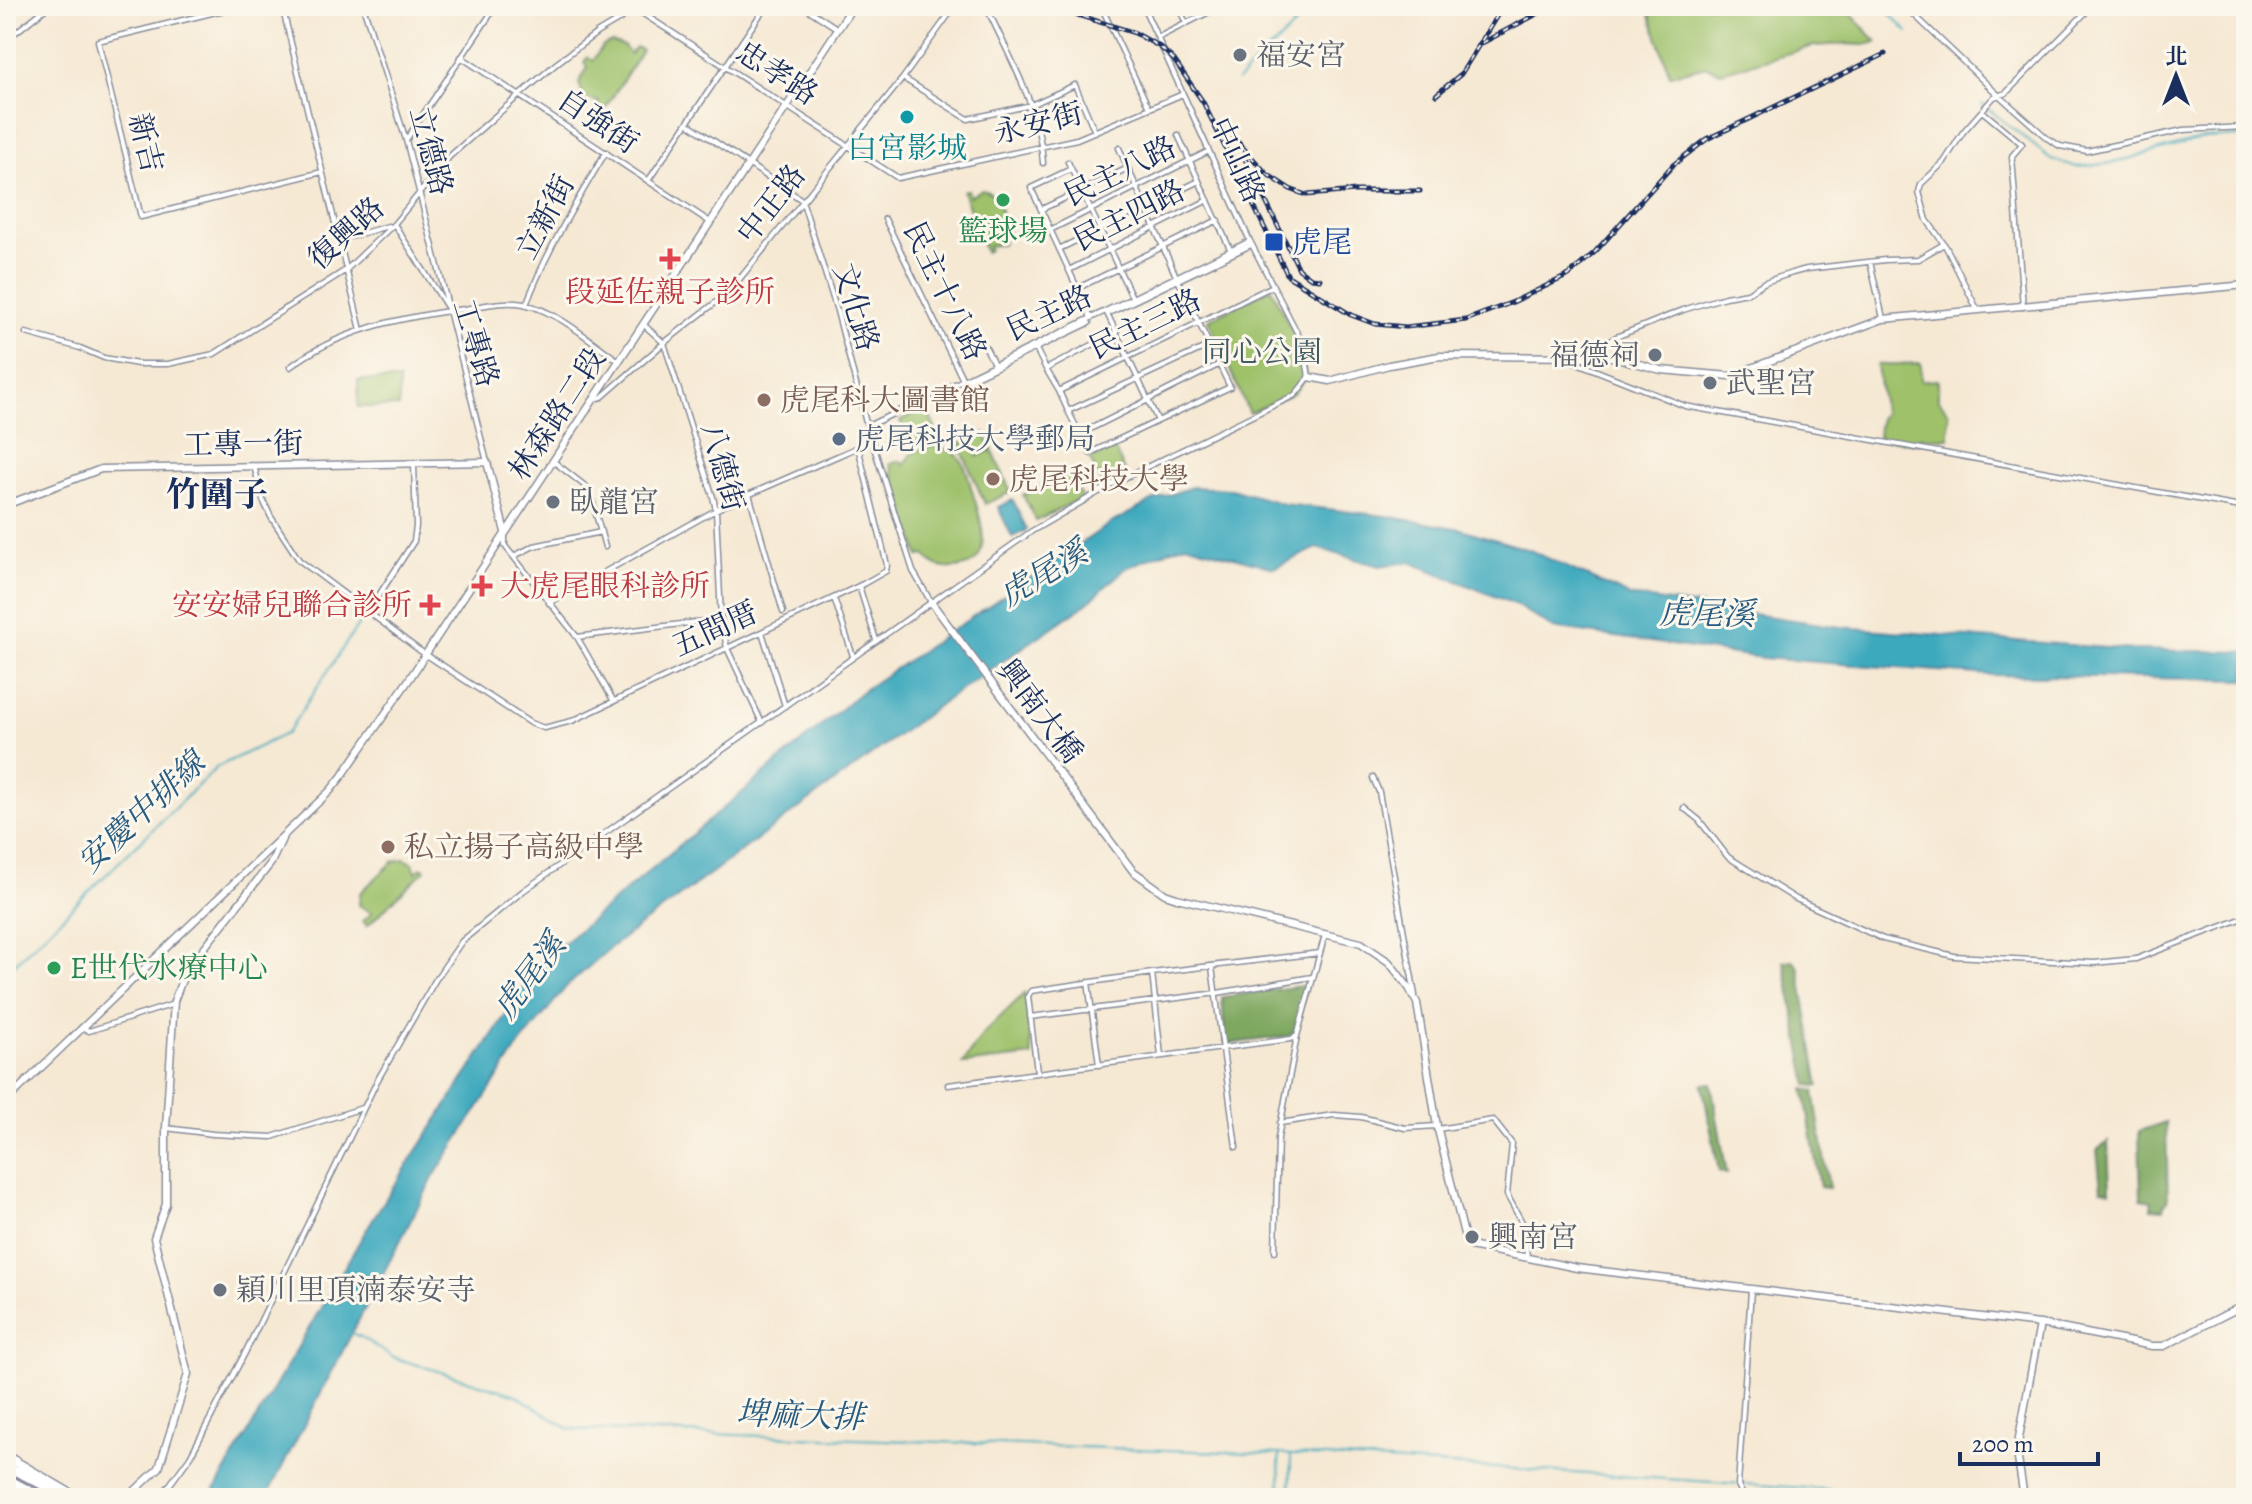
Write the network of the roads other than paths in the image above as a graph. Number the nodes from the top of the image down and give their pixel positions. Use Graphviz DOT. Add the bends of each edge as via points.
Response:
graph roads {
  1 [pos="49,6"];
  2 [pos="240,6"];
  3 [pos="282,6"];
  4 [pos="363,6"];
  5 [pos="496,6"];
  6 [pos="631,6"];
  7 [pos="642,6"];
  8 [pos="766,6"];
  9 [pos="805,6"];
  10 [pos="853,6"];
  11 [pos="955,6"];
  12 [pos="986,6"];
  13 [pos="1112,6"];
  14 [pos="1143,6"];
  15 [pos="1178,6"];
  16 [pos="1905,6"];
  17 [pos="2092,6"];
  18 [pos="2240,6"];
  19 [pos="1219,7"];
  20 [pos="1102,8"];
  21 [pos="636,10"];
  22 [pos="2246,10"];
  23 [pos="1186,23"];
  24 [pos="838,29"];
  25 [pos="1158,37"];
  26 [pos="6,40"];
  27 [pos="461,57"];
  28 [pos="726,66"];
  29 [pos="903,78"];
  30 [pos="1183,94"];
  31 [pos="519,95"];
  32 [pos="2000,95"];
  33 [pos="1031,105"];
  34 [pos="787,106"];
  35 [pos="1149,108"];
  36 [pos="1982,111"];
  37 [pos="687,123"];
  38 [pos="2246,127"];
  39 [pos="1095,132"];
  40 [pos="1178,135"];
  41 [pos="406,140"];
  42 [pos="846,146"];
  43 [pos="1041,147"];
  44 [pos="1119,148"];
  45 [pos="1209,151"];
  46 [pos="606,152"];
  47 [pos="1068,162"];
  48 [pos="1190,162"];
  49 [pos="1043,163"];
  50 [pos="749,164"];
  51 [pos="1071,169"];
  52 [pos="1126,169"];
  53 [pos="322,172"];
  54 [pos="898,178"];
  55 [pos="648,181"];
  56 [pos="1199,181"];
  57 [pos="1136,187"];
  58 [pos="1080,191"];
  59 [pos="420,192"];
  60 [pos="802,200"];
  61 [pos="1208,200"];
  62 [pos="1146,207"];
  63 [pos="1041,210"];
  64 [pos="1090,210"];
  65 [pos="885,219"];
  66 [pos="1218,220"];
  67 [pos="710,222"];
  68 [pos="394,224"];
  69 [pos="1155,226"];
  70 [pos="1050,230"];
  71 [pos="1100,230"];
  72 [pos="338,240"];
  73 [pos="1251,243"];
  74 [pos="1944,244"];
  75 [pos="1164,246"];
  76 [pos="1059,249"];
  77 [pos="1109,249"];
  78 [pos="1231,252"];
  79 [pos="1870,262"];
  80 [pos="1118,267"];
  81 [pos="346,270"];
  82 [pos="1070,270"];
  83 [pos="1177,278"];
  84 [pos="2246,285"];
  85 [pos="1273,286"];
  86 [pos="1078,288"];
  87 [pos="1132,297"];
  88 [pos="526,305"];
  89 [pos="2023,307"];
  90 [pos="449,310"];
  91 [pos="1977,310"];
  92 [pos="1107,312"];
  93 [pos="1091,318"];
  94 [pos="1883,319"];
  95 [pos="1198,322"];
  96 [pos="643,324"];
  97 [pos="361,330"];
  98 [pos="1117,332"];
  99 [pos="26,333"];
  100 [pos="664,343"];
  101 [pos="1210,345"];
  102 [pos="1035,346"];
  103 [pos="986,348"];
  104 [pos="1559,356"];
  105 [pos="1587,356"];
  106 [pos="1128,357"];
  107 [pos="619,361"];
  108 [pos="1220,364"];
  109 [pos="995,366"];
  110 [pos="290,367"];
  111 [pos="1046,369"];
  112 [pos="1309,377"];
  113 [pos="1139,379"];
  114 [pos="964,382"];
  115 [pos="1059,391"];
  116 [pos="593,399"];
  117 [pos="1149,402"];
  118 [pos="1068,411"];
  119 [pos="1158,422"];
  120 [pos="868,427"];
  121 [pos="1080,434"];
  122 [pos="872,441"];
  123 [pos="858,447"];
  124 [pos="553,461"];
  125 [pos="487,462"];
  126 [pos="414,464"];
  127 [pos="254,466"];
  128 [pos="749,494"];
  129 [pos="6,505"];
  130 [pos="2246,508"];
  131 [pos="716,510"];
  132 [pos="601,532"];
  133 [pos="505,533"];
  134 [pos="605,547"];
  135 [pos="514,556"];
  136 [pos="859,586"];
  137 [pos="834,598"];
  138 [pos="931,602"];
  139 [pos="549,603"];
  140 [pos="783,612"];
  141 [pos="367,613"];
  142 [pos="721,619"];
  143 [pos="762,632"];
  144 [pos="577,637"];
  145 [pos="876,640"];
  146 [pos="727,648"];
  147 [pos="425,654"];
  148 [pos="854,657"];
  149 [pos="613,700"];
  150 [pos="785,706"];
  151 [pos="762,723"];
  152 [pos="1373,778"];
  153 [pos="1684,808"];
  154 [pos="283,835"];
  155 [pos="2246,917"];
  156 [pos="1325,935"];
  157 [pos="1320,953"];
  158 [pos="1212,966"];
  159 [pos="1152,973"];
  160 [pos="1312,977"];
  161 [pos="1088,982"];
  162 [pos="1217,993"];
  163 [pos="1155,1001"];
  164 [pos="1417,1003"];
  165 [pos="174,1004"];
  166 [pos="1091,1010"];
  167 [pos="1030,1017"];
  168 [pos="82,1027"];
  169 [pos="1297,1036"];
  170 [pos="1223,1047"];
  171 [pos="1161,1056"];
  172 [pos="1099,1065"];
  173 [pos="1037,1072"];
  174 [pos="948,1085"];
  175 [pos="6,1101"];
  176 [pos="363,1108"];
  177 [pos="1280,1123"];
  178 [pos="1438,1127"];
  179 [pos="166,1128"];
  180 [pos="1236,1147"];
  181 [pos="1275,1251"];
  182 [pos="1527,1260"];
  183 [pos="1751,1289"];
  184 [pos="2246,1304"];
  185 [pos="2040,1324"];
  186 [pos="6,1456"];
  187 [pos="6,1466"];
  188 [pos="6,1478"];
  189 [pos="6,1485"];
  190 [pos="32,1498"];
  191 [pos="43,1498"];
  192 [pos="68,1498"];
  193 [pos="78,1498"];
  194 [pos="127,1498"];
  195 [pos="160,1498"];
  196 [pos="1744,1498"];
  197 [pos="2024,1498"];
  1 -- 26 [label="street"];
  2 -- 53 [label="street, 新吉" via="98,41 141,217"];
  3 -- 53 [label="street"];
  4 -- 41 [label="street, 立德路"];
  5 -- 27 [label="street"];
  6 -- 21 [label="street, 忠孝路"];
  7 -- 21 [label="street, 復興路"];
  8 -- 28 [label="street"];
  9 -- 24 [label="street"];
  10 -- 24 [label="street, 林森路二段"];
  11 -- 29 [label="street, 中正路"];
  12 -- 33 [label="street"];
  13 -- 20 [label="street"];
  14 -- 25 [label="street, 中山路"];
  15 -- 23 [label="street"];
  16 -- 32 [label="street"];
  17 -- 32 [label="street"];
  18 -- 22 [label="street"];
  19 -- 23 [label="street"];
  20 -- 35 [label="street"];
  21 -- 28 [label="street, 忠孝路"];
  21 -- 31 [label="street, 復興路"];
  23 -- 25 [label="street"];
  24 -- 34 [label="street, 林森路二段"];
  25 -- 30 [label="street, 中山路"];
  27 -- 31 [label="street, 自強街"];
  27 -- 41 [label="street"];
  28 -- 34 [label="street, 忠孝路"];
  28 -- 37 [label="street"];
  29 -- 33 [label="street" via="968,119"];
  29 -- 42 [label="street, 中正路"];
  30 -- 35 [label="street, 永安街"];
  30 -- 45 [label="street, 中山路"];
  31 -- 46 [label="street, 自強街"];
  31 -- 59 [label="street, 復興路" via="450,156"];
  32 -- 36 [label="street"];
  32 -- 38 [label="street" via="2047,138 2073,150 2183,130"];
  33 -- 39 [label="street" via="1075,85"];
  33 -- 43 [label="street"];
  34 -- 42 [label="street, 忠孝路"];
  34 -- 50 [label="street, 林森路二段"];
  35 -- 39 [label="street, 永安街"];
  36 -- 74 [label="street" via="1921,184 1927,220"];
  36 -- 89 [label="street" via="2022,144 2012,156"];
  37 -- 50 [label="street"];
  37 -- 55 [label="street"];
  39 -- 43 [label="street, 永安街"];
  40 -- 48 [label="street"];
  41 -- 59 [label="street, 立德路"];
  42 -- 54 [label="street, 忠孝路"];
  42 -- 60 [label="street, 中正路"];
  43 -- 49 [label="street"];
  43 -- 54 [label="street, 永安街"];
  44 -- 52 [label="street"];
  45 -- 48 [label="street, 民主八路"];
  45 -- 73 [label="street, 中山路"];
  46 -- 55 [label="street, 自強街"];
  46 -- 88 [label="street, 立新街" via="563,223"];
  47 -- 51 [label="street"];
  48 -- 56 [label="street"];
  48 -- 57 [label="street, 民主八路"];
  50 -- 60 [label="street"];
  50 -- 67 [label="street, 林森路二段"];
  51 -- 58 [label="street"];
  51 -- 63 [label="street" via="1031,188"];
  52 -- 57 [label="street"];
  52 -- 58 [label="street"];
  53 -- 72 [label="street"];
  55 -- 67 [label="street, 自強街"];
  56 -- 61 [label="street"];
  56 -- 62 [label="street"];
  57 -- 62 [label="street"];
  57 -- 64 [label="street, 民主八路"];
  58 -- 63 [label="street"];
  58 -- 64 [label="street"];
  59 -- 68 [label="street, 復興路"];
  59 -- 90 [label="street, 立德路"];
  60 -- 100 [label="street, 中正路" via="729,292"];
  60 -- 120 [label="street, 文化路"];
  61 -- 66 [label="street"];
  61 -- 69 [label="street, 民主四路"];
  62 -- 69 [label="street"];
  62 -- 71 [label="street"];
  63 -- 70 [label="street"];
  64 -- 70 [label="street, 民主八路"];
  64 -- 71 [label="street"];
  65 -- 114 [label="street, 民主十八路"];
  66 -- 75 [label="street"];
  66 -- 78 [label="street"];
  67 -- 96 [label="street, 林森路二段"];
  68 -- 72 [label="street"];
  68 -- 81 [label="street, 復興路"];
  68 -- 90 [label="street, 工專路"];
  69 -- 75 [label="street"];
  69 -- 77 [label="street, 民主四路"];
  70 -- 76 [label="street"];
  71 -- 76 [label="street"];
  71 -- 77 [label="street"];
  72 -- 81 [label="street"];
  73 -- 78 [label="street, 民主路"];
  73 -- 85 [label="street, 中山路"];
  74 -- 79 [label="street" via="1918,259"];
  74 -- 91 [label="street"];
  75 -- 80 [label="street"];
  75 -- 83 [label="street"];
  76 -- 82 [label="street"];
  77 -- 80 [label="street"];
  77 -- 82 [label="street, 民主四路"];
  78 -- 83 [label="street, 民主路"];
  79 -- 94 [label="street"];
  79 -- 105 [label="street" via="1807,269 1765,282 1748,293 1683,310 1616,337"];
  80 -- 86 [label="street"];
  80 -- 87 [label="street"];
  81 -- 97 [label="street"];
  81 -- 99 [label="street, 復興路" via="214,354 177,363 124,362"];
  82 -- 86 [label="street"];
  83 -- 87 [label="street, 民主路"];
  83 -- 92 [label="street"];
  83 -- 95 [label="street"];
  84 -- 89 [label="street"];
  85 -- 95 [label="street, 民主三路"];
  85 -- 112 [label="street, 中山路" via="1304,346"];
  86 -- 93 [label="street"];
  87 -- 92 [label="street, 民主路"];
  88 -- 90 [label="street" via="494,303"];
  88 -- 107 [label="street" via="562,321"];
  89 -- 91 [label="street"];
  90 -- 97 [label="street"];
  90 -- 125 [label="street, 工專路"];
  91 -- 94 [label="street"];
  92 -- 93 [label="street, 民主路"];
  92 -- 98 [label="street"];
  92 -- 102 [label="street"];
  93 -- 102 [label="street, 民主路"];
  94 -- 105 [label="street" via="1730,376"];
  95 -- 101 [label="street"];
  95 -- 106 [label="street, 民主三路"];
  96 -- 100 [label="street"];
  96 -- 107 [label="street, 林森路二段"];
  97 -- 110 [label="street"];
  98 -- 106 [label="street"];
  98 -- 111 [label="street"];
  100 -- 116 [label="street, 中正路" via="602,397"];
  100 -- 131 [label="street, 八德街"];
  101 -- 108 [label="street"];
  101 -- 113 [label="street"];
  102 -- 109 [label="street, 民主路"];
  102 -- 111 [label="street"];
  103 -- 109 [label="street"];
  104 -- 105 [label="street"];
  104 -- 112 [label="street" via="1439,356 1330,381"];
  104 -- 130 [label="street" via="1685,406"];
  106 -- 113 [label="street"];
  106 -- 115 [label="street, 民主三路"];
  107 -- 116 [label="street, 林森路二段"];
  108 -- 117 [label="street"];
  108 -- 119 [label="street" via="1230,387"];
  109 -- 114 [label="street, 民主路"];
  111 -- 115 [label="street"];
  112 -- 138 [label="street" via="1295,395 1066,510"];
  113 -- 117 [label="street"];
  113 -- 118 [label="street"];
  114 -- 120 [label="street, 民主路"];
  115 -- 118 [label="street"];
  116 -- 124 [label="street, 林森路二段"];
  117 -- 119 [label="street"];
  117 -- 121 [label="street"];
  118 -- 121 [label="street"];
  119 -- 121 [label="street" via="1090,453"];
  120 -- 122 [label="street, 文化路"];
  122 -- 123 [label="street"];
  122 -- 138 [label="street, 文化路" via="913,571"];
  123 -- 128 [label="street"];
  123 -- 136 [label="street" via="887,565 886,571"];
  124 -- 132 [label="street" via="589,489"];
  124 -- 133 [label="street, 林森路二段"];
  125 -- 126 [label="street, 工專一街"];
  125 -- 133 [label="street, 工專路"];
  126 -- 127 [label="street, 工專一街"];
  126 -- 141 [label="street" via="414,541"];
  127 -- 129 [label="street, 工專一街" via="101,469"];
  127 -- 141 [label="street, 五間厝" via="271,517 299,560"];
  128 -- 131 [label="street"];
  128 -- 140 [label="street"];
  131 -- 139 [label="street"];
  131 -- 142 [label="street, 八德街"];
  132 -- 134 [label="street"];
  132 -- 135 [label="street" via="534,546"];
  133 -- 135 [label="street, 工專路" via="505,546"];
  133 -- 147 [label="street, 林森路二段"];
  135 -- 139 [label="street, 工專路"];
  136 -- 137 [label="street"];
  136 -- 145 [label="street"];
  137 -- 143 [label="street, 五間厝"];
  137 -- 148 [label="street"];
  138 -- 145 [label="street"];
  138 -- 156 [label="street, 興南大橋" via="1133,871 1165,894"];
  139 -- 144 [label="street, 工專路"];
  141 -- 147 [label="street, 五間厝"];
  142 -- 144 [label="street"];
  142 -- 146 [label="street, 八德街"];
  143 -- 146 [label="street, 五間厝"];
  143 -- 150 [label="street"];
  144 -- 149 [label="street, 工專路"];
  145 -- 148 [label="street"];
  146 -- 149 [label="street, 五間厝"];
  146 -- 151 [label="street, 八德街"];
  147 -- 149 [label="street, 五間厝" via="538,727 565,724"];
  147 -- 154 [label="street, 林森路二段" via="342,776"];
  148 -- 150 [label="street"];
  150 -- 151 [label="street"];
  151 -- 176 [label="street" via="523,891 462,941"];
  152 -- 164 [label="street"];
  153 -- 155 [label="street" via="1728,857 1796,899 1883,939 1954,956 2094,963 2136,959"];
  154 -- 165 [label="street" via="271,863 185,972"];
  154 -- 168 [label="street, 林森路二段"];
  156 -- 157 [label="street"];
  156 -- 164 [label="street, 興南大橋" via="1379,953"];
  157 -- 158 [label="street"];
  157 -- 160 [label="street"];
  158 -- 159 [label="street"];
  158 -- 162 [label="street"];
  159 -- 161 [label="street"];
  159 -- 163 [label="street"];
  160 -- 162 [label="street"];
  160 -- 169 [label="street"];
  161 -- 166 [label="street"];
  161 -- 167 [label="street" via="1031,991"];
  162 -- 163 [label="street"];
  162 -- 170 [label="street"];
  163 -- 166 [label="street"];
  163 -- 171 [label="street"];
  164 -- 178 [label="street"];
  165 -- 168 [label="street" via="89,1031"];
  165 -- 179 [label="street"];
  166 -- 167 [label="street"];
  166 -- 172 [label="street"];
  167 -- 173 [label="street"];
  168 -- 175 [label="street, 林森路二段"];
  169 -- 170 [label="street"];
  169 -- 177 [label="street"];
  170 -- 171 [label="street"];
  170 -- 180 [label="street"];
  171 -- 172 [label="street"];
  172 -- 173 [label="street"];
  173 -- 174 [label="street"];
  176 -- 179 [label="street" via="272,1137"];
  176 -- 195 [label="street" via="232,1378 190,1457"];
  177 -- 178 [label="street" via="1334,1115 1405,1128"];
  177 -- 181 [label="street"];
  178 -- 182 [label="street" via="1467,1244"];
  178 -- 182 [label="street" via="1493,1120 1512,1144 1507,1195 1524,1226"];
  179 -- 194 [label="street" via="166,1204 154,1238 188,1374 159,1468"];
  182 -- 183 [label="street"];
  183 -- 185 [label="street"];
  183 -- 196 [label="street" via="1738,1483"];
  184 -- 185 [label="street" via="2164,1346"];
  185 -- 197 [label="street" via="2018,1443"];
  186 -- 193 [label="highway"];
  187 -- 192 [label="highway"];
  188 -- 191 [label="highway"];
  189 -- 190 [label="highway"];
}
